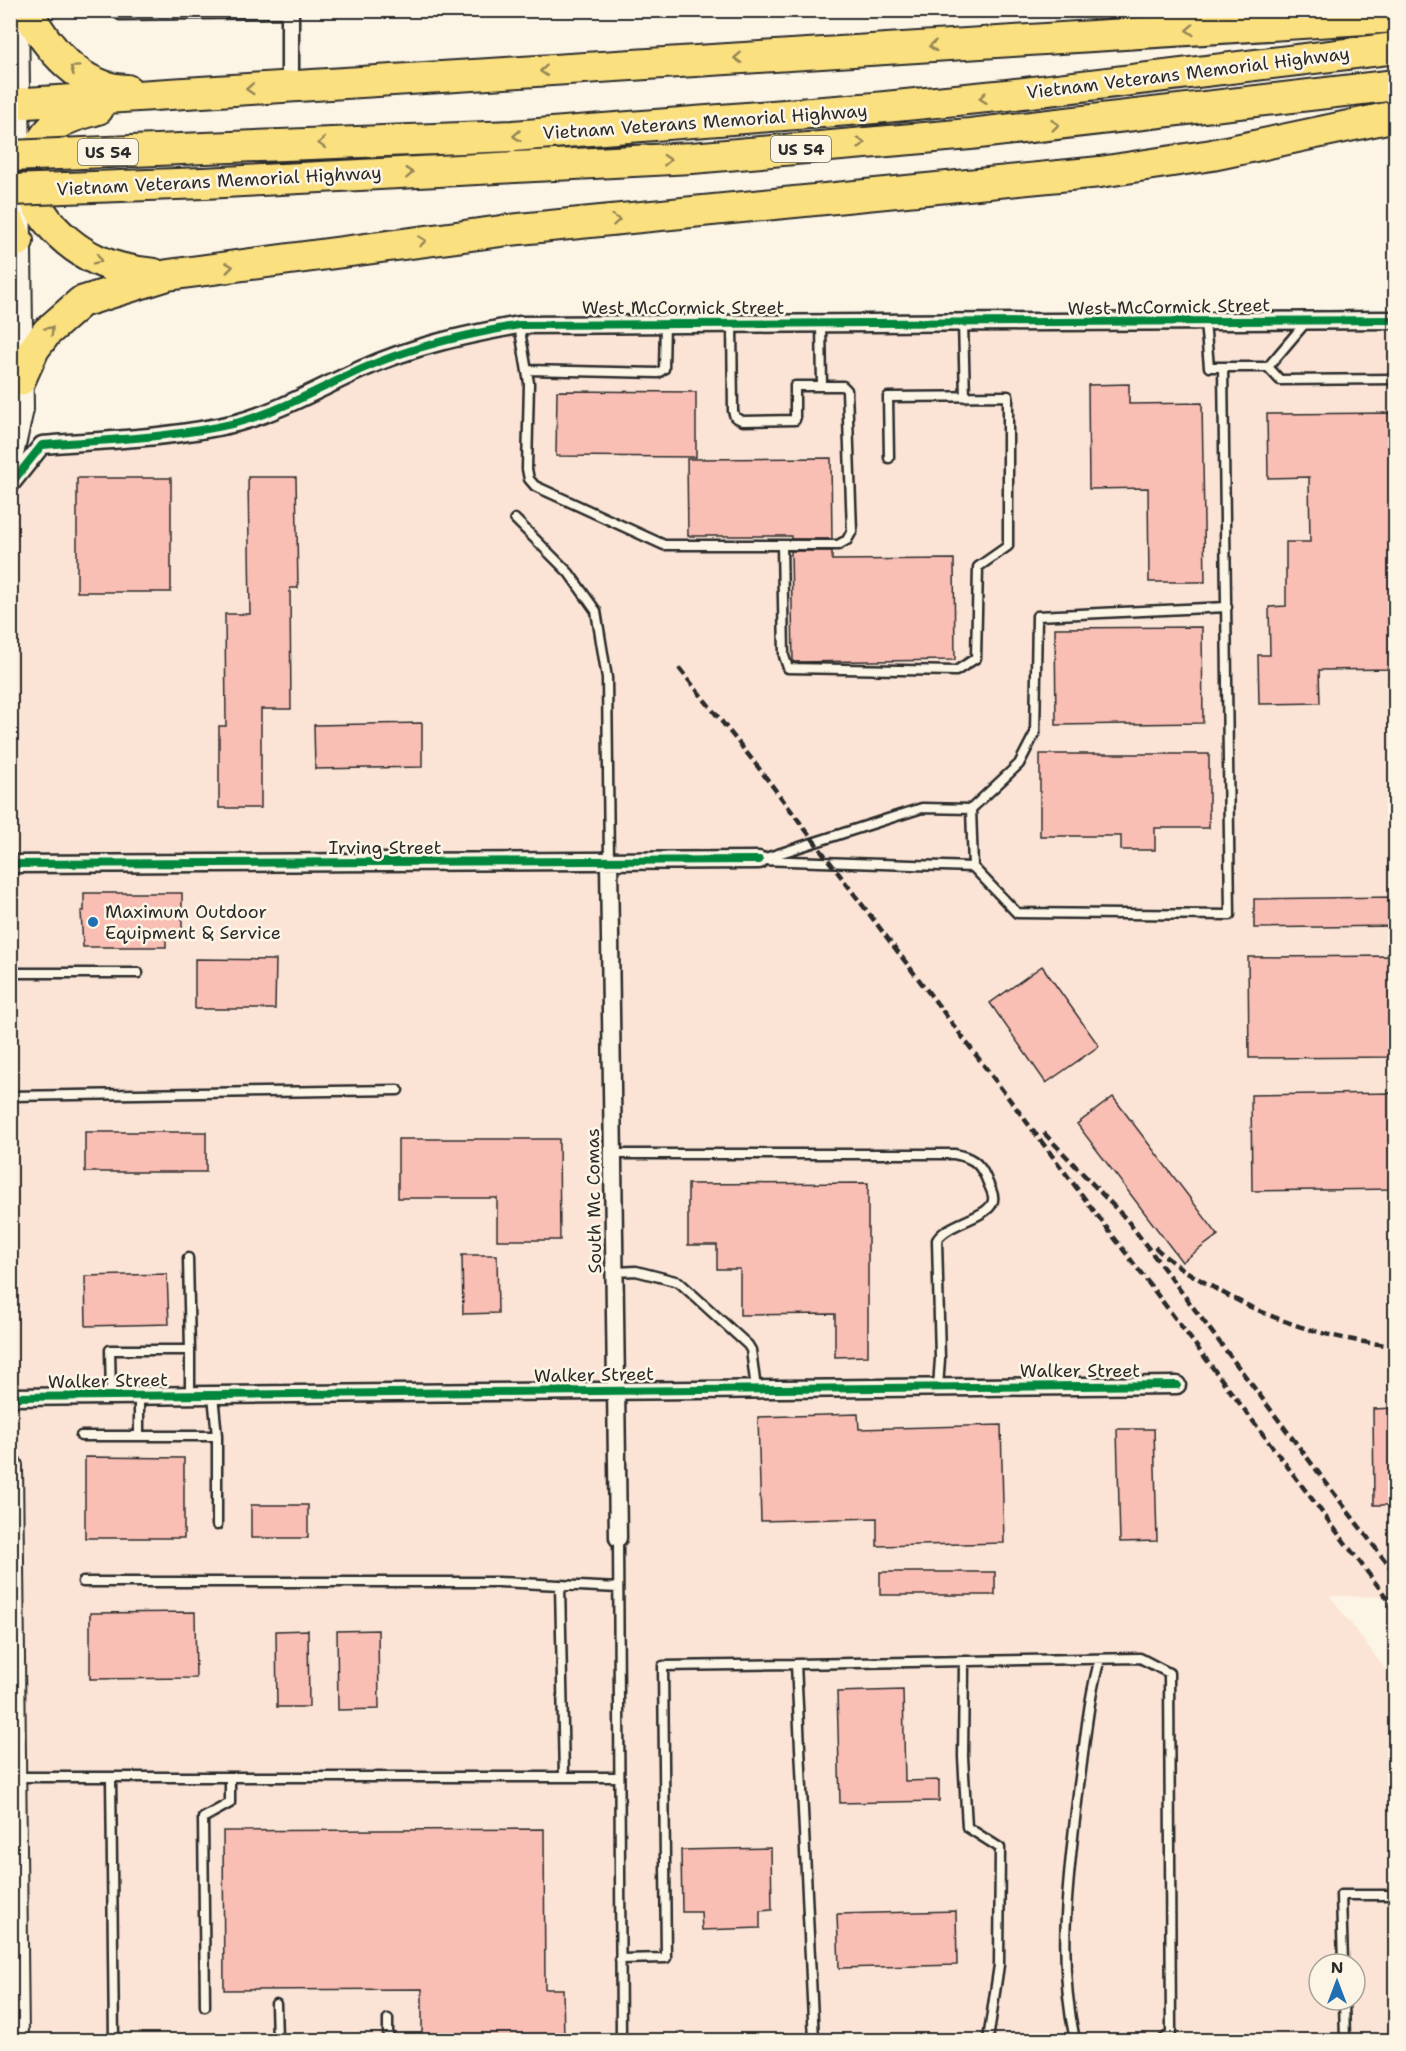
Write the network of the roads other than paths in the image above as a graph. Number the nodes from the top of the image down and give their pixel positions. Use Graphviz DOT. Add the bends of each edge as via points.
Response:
graph roads {
  1 [pos="16,10"];
  2 [pos="27,10"];
  3 [pos="113,10"];
  4 [pos="162,12"];
  5 [pos="290,12"];
  6 [pos="1395,17"];
  7 [pos="1395,48"];
  8 [pos="1395,85"];
  9 [pos="290,87"];
  10 [pos="211,92"];
  11 [pos="147,96"];
  12 [pos="12,108"];
  13 [pos="1395,116"];
  14 [pos="58,124"];
  15 [pos="13,157"];
  16 [pos="13,209"];
  17 [pos="56,232"];
  18 [pos="168,275"];
  19 [pos="1395,320"];
  20 [pos="1307,321"];
  21 [pos="665,322"];
  22 [pos="732,322"];
  23 [pos="821,322"];
  24 [pos="1205,322"];
  25 [pos="963,323"];
  26 [pos="519,325"];
  27 [pos="1223,367"];
  28 [pos="1268,367"];
  29 [pos="527,370"];
  30 [pos="1395,379"];
  31 [pos="20,380"];
  32 [pos="822,386"];
  33 [pos="965,397"];
  34 [pos="10,459"];
  35 [pos="889,459"];
  36 [pos="10,485"];
  37 [pos="515,519"];
  38 [pos="782,545"];
  39 [pos="1227,607"];
  40 [pos="971,809"];
  41 [pos="759,860"];
  42 [pos="609,862"];
  43 [pos="10,864"];
  44 [pos="973,867"];
  45 [pos="10,973"];
  46 [pos="138,973"];
  47 [pos="398,1090"];
  48 [pos="10,1096"];
  49 [pos="613,1154"];
  50 [pos="188,1258"];
  51 [pos="615,1272"];
  52 [pos="190,1350"];
  53 [pos="1177,1385"];
  54 [pos="938,1388"];
  55 [pos="756,1389"];
  56 [pos="617,1390"];
  57 [pos="190,1395"];
  58 [pos="213,1395"];
  59 [pos="111,1396"];
  60 [pos="140,1396"];
  61 [pos="10,1397"];
  62 [pos="140,1434"];
  63 [pos="217,1436"];
  64 [pos="81,1437"];
  65 [pos="10,1466"];
  66 [pos="217,1525"];
  67 [pos="618,1538"];
  68 [pos="11,1571"];
  69 [pos="83,1582"];
  70 [pos="560,1585"];
  71 [pos="618,1588"];
  72 [pos="11,1624"];
  73 [pos="1100,1659"];
  74 [pos="964,1661"];
  75 [pos="796,1664"];
  76 [pos="11,1698"];
  77 [pos="13,1777"];
  78 [pos="111,1777"];
  79 [pos="230,1777"];
  80 [pos="564,1777"];
  81 [pos="619,1777"];
  82 [pos="1395,1895"];
  83 [pos="12,1933"];
  84 [pos="1343,1952"];
  85 [pos="620,1959"];
  86 [pos="276,2004"];
  87 [pos="205,2006"];
  88 [pos="1344,2012"];
  89 [pos="388,2019"];
  90 [pos="16,2040"];
  91 [pos="114,2040"];
  92 [pos="277,2040"];
  93 [pos="388,2040"];
  94 [pos="621,2040"];
  95 [pos="814,2040"];
  96 [pos="988,2040"];
  97 [pos="1075,2040"];
  98 [pos="1163,2040"];
  99 [pos="1345,2040"];
  1 -- 12 [label="main road"];
  10 -- 2 [label="highway, one-way" via="101,87 50,48"];
  3 -- 4 [label="lane" via="120,15"];
  4 -- 5 [label="lane"];
  5 -- 9 [label="street"];
  6 -- 9 [label="highway, one-way"];
  7 -- 15 [label="highway, Vietnam Veterans Memorial Highway / US 54, one-way, bridge" via="875,108 513,136"];
  16 -- 8 [label="highway, Vietnam Veterans Memorial Highway / US 54, one-way, bridge" via="204,183 692,158 993,131"];
  9 -- 10 [label="highway, one-way"];
  10 -- 11 [label="highway"];
  11 -- 12 [label="highway"];
  11 -- 14 [label="highway"];
  12 -- 15 [label="main road"];
  18 -- 13 [label="highway, one-way" via="509,230 1100,172 1212,155"];
  14 -- 15 [label="highway"];
  14 -- 17 [label="highway" via="35,152 31,180 39,208"];
  15 -- 16 [label="main road"];
  16 -- 17 [label="highway"];
  16 -- 31 [label="main road"];
  17 -- 18 [label="highway, one-way" via="106,264 126,271"];
  31 -- 18 [label="highway, one-way" via="47,332 81,302"];
  19 -- 20 [label="street, West McCormick Street"];
  20 -- 24 [label="street, West McCormick Street"];
  20 -- 28 [label="lane"];
  21 -- 22 [label="street, West McCormick Street"];
  21 -- 26 [label="street, West McCormick Street"];
  21 -- 29 [label="lane" via="664,369 658,373"];
  22 -- 23 [label="street, West McCormick Street"];
  22 -- 32 [label="lane" via="735,417 743,421 795,420 795,386"];
  23 -- 25 [label="street, West McCormick Street"];
  23 -- 32 [label="lane"];
  24 -- 25 [label="street, West McCormick Street"];
  24 -- 27 [label="lane" via="1209,367"];
  25 -- 33 [label="lane"];
  26 -- 29 [label="lane"];
  26 -- 36 [label="street, West McCormick Street" via="446,338 237,422 150,437 42,445"];
  27 -- 28 [label="lane"];
  27 -- 39 [label="lane"];
  28 -- 30 [label="lane" via="1280,380"];
  29 -- 38 [label="lane" via="527,469 535,486 664,545"];
  31 -- 34 [label="main road" via="21,410"];
  32 -- 38 [label="lane" via="843,386 847,390 852,531 838,545"];
  33 -- 35 [label="lane" via="888,397"];
  33 -- 38 [label="lane" via="1008,396 1008,546 978,567 976,658 971,664 956,671 788,668 784,656"];
  37 -- 42 [label="lane" via="569,573 596,611 607,678"];
  39 -- 40 [label="lane" via="1038,616 1035,733 1019,764"];
  39 -- 44 [label="lane" via="1230,915 1017,913"];
  40 -- 41 [label="lane" via="922,808"];
  40 -- 44 [label="lane"];
  41 -- 42 [label="street, Irving Street"];
  41 -- 44 [label="lane"];
  42 -- 43 [label="street, Irving Street"];
  42 -- 49 [label="street, South Mc Comas"];
  45 -- 46 [label="lane"];
  47 -- 48 [label="lane"];
  49 -- 51 [label="street, South Mc Comas"];
  49 -- 54 [label="lane" via="954,1154 975,1160 994,1197 992,1205 942,1232 937,1240"];
  50 -- 52 [label="lane"];
  51 -- 55 [label="lane" via="636,1271 679,1282 748,1345"];
  51 -- 56 [label="street, South Mc Comas"];
  52 -- 57 [label="lane"];
  52 -- 59 [label="lane" via="110,1350"];
  53 -- 54 [label="street, Walker Street"];
  54 -- 55 [label="street, Walker Street"];
  55 -- 56 [label="street, Walker Street"];
  56 -- 58 [label="street, Walker Street"];
  56 -- 67 [label="street, South Mc Comas"];
  57 -- 58 [label="street, Walker Street"];
  57 -- 60 [label="street, Walker Street"];
  58 -- 63 [label="lane"];
  59 -- 60 [label="street, Walker Street"];
  59 -- 61 [label="street, Walker Street"];
  60 -- 62 [label="lane"];
  62 -- 63 [label="lane"];
  62 -- 64 [label="lane"];
  63 -- 66 [label="lane"];
  65 -- 68 [label="main road"];
  67 -- 71 [label="lane"];
  68 -- 72 [label="main road"];
  69 -- 70 [label="lane"];
  70 -- 71 [label="lane"];
  70 -- 80 [label="lane"];
  71 -- 81 [label="lane"];
  72 -- 76 [label="main road"];
  73 -- 74 [label="lane"];
  73 -- 97 [label="lane" via="1083,1755 1064,1913 1068,2009"];
  73 -- 98 [label="lane" via="1140,1658 1169,1673 1171,2033"];
  74 -- 75 [label="lane"];
  74 -- 96 [label="lane" via="967,1827 1000,1848 999,1965"];
  75 -- 85 [label="lane" via="663,1666 666,1958"];
  75 -- 95 [label="lane"];
  76 -- 77 [label="main road"];
  77 -- 78 [label="lane"];
  77 -- 83 [label="main road"];
  78 -- 79 [label="lane"];
  78 -- 91 [label="lane"];
  79 -- 80 [label="lane"];
  79 -- 87 [label="lane" via="230,1803 203,1818"];
  80 -- 81 [label="lane"];
  81 -- 85 [label="lane"];
  82 -- 84 [label="lane" via="1341,1895"];
  83 -- 90 [label="main road"];
  85 -- 94 [label="lane"];
  86 -- 92 [label="lane"];
  88 -- 99 [label="lane"];
  89 -- 93 [label="lane"];
}
